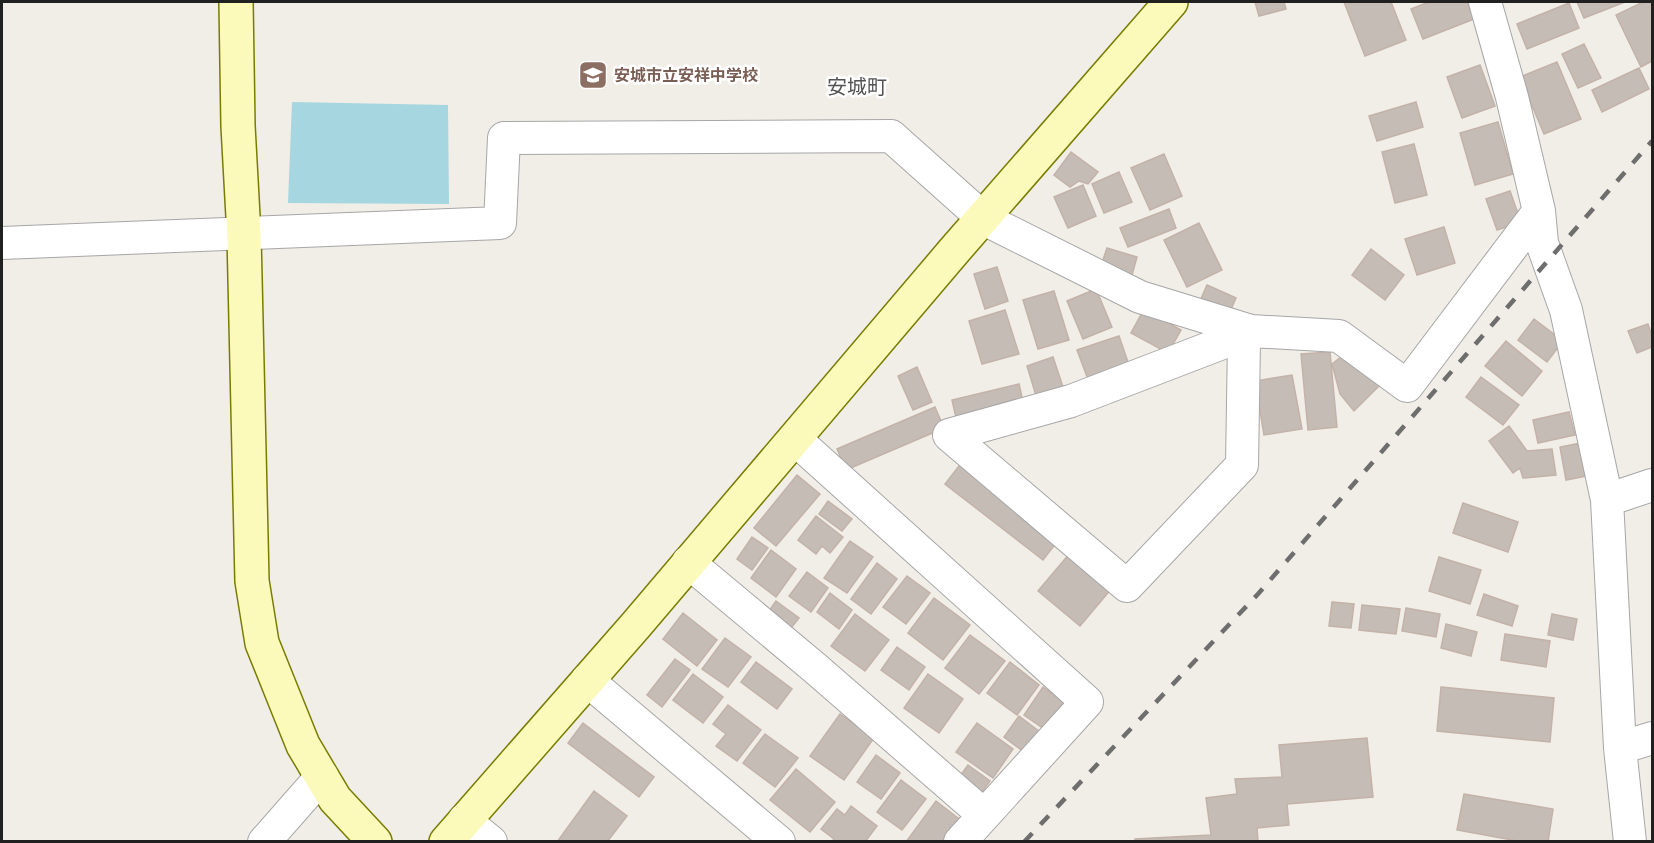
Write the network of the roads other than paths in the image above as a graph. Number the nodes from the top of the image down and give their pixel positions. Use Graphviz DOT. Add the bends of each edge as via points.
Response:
graph roads {
  1 [pos="236,2"];
  2 [pos="1485,2"];
  3 [pos="1157,8"];
  4 [pos="1539,212"];
  5 [pos="984,219"];
  6 [pos="244,235"];
  7 [pos="2,243"];
  8 [pos="1248,335"];
  9 [pos="796,440"];
  10 [pos="1653,485"];
  11 [pos="1608,500"];
  12 [pos="688,562"];
  13 [pos="587,680"];
  14 [pos="1653,738"];
  15 [pos="1620,748"];
  16 [pos="322,776"];
  17 [pos="984,815"];
  18 [pos="455,831"];
  19 [pos="264,842"];
  20 [pos="375,842"];
  21 [pos="491,842"];
  22 [pos="779,842"];
  23 [pos="960,842"];
  24 [pos="1630,842"];
  1 -- 6 [label="street"];
  2 -- 4 [label="street"];
  3 -- 5 [label="street"];
  4 -- 8 [label="street" via="1407,386 1339,336"];
  4 -- 11 [label="street" via="1542,243 1566,309"];
  5 -- 6 [label="street" via="891,136 504,138 500,223"];
  5 -- 8 [label="street" via="1140,297"];
  5 -- 9 [label="street"];
  6 -- 7 [label="street"];
  6 -- 16 [label="street" via="252,581 262,643 299,735"];
  8 -- 8 [label="street" via="1242,465 1127,586 949,435 1071,401"];
  9 -- 12 [label="street"];
  9 -- 17 [label="street" via="1087,702"];
  10 -- 11 [label="street"];
  11 -- 15 [label="street"];
  12 -- 13 [label="street"];
  12 -- 17 [label="street"];
  13 -- 18 [label="street"];
  13 -- 22 [label="street"];
  14 -- 15 [label="street"];
  15 -- 24 [label="street"];
  16 -- 19 [label="street"];
  16 -- 20 [label="street" via="335,799"];
  17 -- 23 [label="street"];
  18 -- 21 [label="street"];
}
